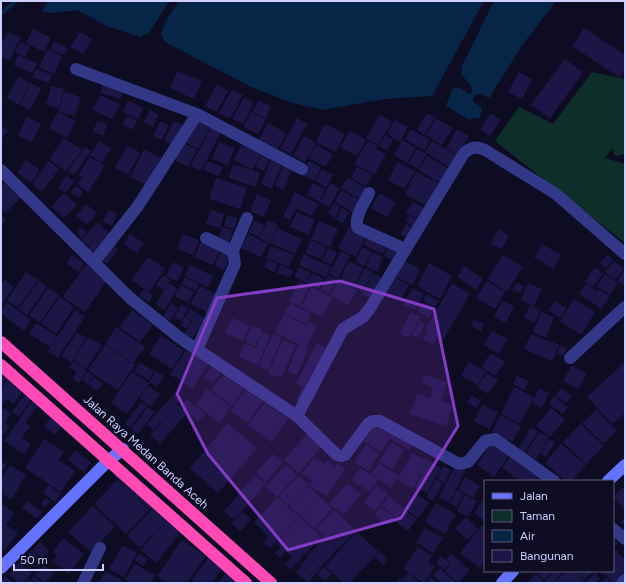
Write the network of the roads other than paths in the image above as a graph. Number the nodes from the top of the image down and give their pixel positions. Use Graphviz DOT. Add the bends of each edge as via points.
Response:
graph roads {
  1 [pos="76,69"];
  2 [pos="197,114"];
  3 [pos="302,169"];
  4 [pos="1,170"];
  5 [pos="370,193"];
  6 [pos="247,218"];
  7 [pos="206,238"];
  8 [pos="405,248"];
  9 [pos="233,252"];
  10 [pos="625,254"];
  11 [pos="94,262"];
  12 [pos="625,307"];
  13 [pos="1,342"];
  14 [pos="197,349"];
  15 [pos="570,358"];
  16 [pos="1,365"];
  17 [pos="298,416"];
  18 [pos="123,449"];
  19 [pos="108,461"];
  20 [pos="625,465"];
  21 [pos="553,480"];
  22 [pos="609,480"];
  23 [pos="614,530"];
  24 [pos="625,540"];
  25 [pos="100,548"];
  26 [pos="1,568"];
  27 [pos="512,572"];
  28 [pos="625,580"];
  29 [pos="83,583"];
  30 [pos="246,583"];
  31 [pos="271,583"];
  32 [pos="502,583"];
  33 [pos="622,583"];
  1 -- 2 [label="street"];
  2 -- 3 [label="street"];
  2 -- 11 [label="street" via="138,206"];
  4 -- 11 [label="street"];
  5 -- 8 [label="street" via="357,219 358,228"];
  6 -- 9 [label="street"];
  7 -- 9 [label="street"];
  8 -- 10 [label="street" via="464,152 474,147 485,150 556,194"];
  8 -- 17 [label="street" via="370,308 363,317 343,329"];
  9 -- 14 [label="street" via="234,268"];
  11 -- 14 [label="street" via="130,298"];
  12 -- 15 [label="street"];
  13 -- 18 [label="highway, Jalan Raya Medan Banda Aceh"];
  14 -- 17 [label="street"];
  16 -- 19 [label="highway"];
  17 -- 21 [label="street" via="337,455 345,455 368,424 380,421 459,464 468,462 485,441 495,439"];
  18 -- 19 [label="street"];
  18 -- 31 [label="highway, Jalan Raya Medan Banda Aceh"];
  19 -- 26 [label="street"];
  19 -- 30 [label="highway"];
  20 -- 22 [label="street"];
  23 -- 24 [label="street"];
  25 -- 29 [label="street"];
  27 -- 32 [label="street"];
  28 -- 33 [label="street"];
}
